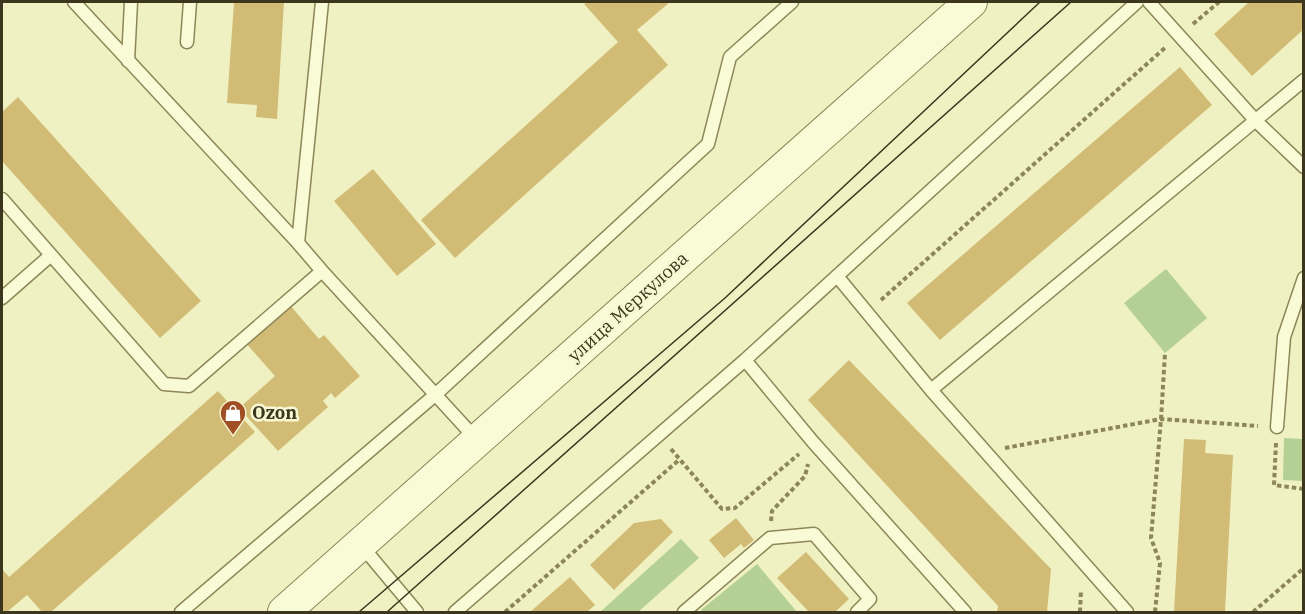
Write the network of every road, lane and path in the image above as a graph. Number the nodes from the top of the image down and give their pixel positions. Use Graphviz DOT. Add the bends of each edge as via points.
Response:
graph roads {
  1 [pos="74,2"];
  2 [pos="131,2"];
  3 [pos="190,2"];
  4 [pos="322,2"];
  5 [pos="792,2"];
  6 [pos="971,2"];
  7 [pos="1137,2"];
  8 [pos="1149,2"];
  9 [pos="1219,2"];
  10 [pos="1179,36"];
  11 [pos="187,42"];
  12 [pos="128,61"];
  13 [pos="1304,80"];
  14 [pos="1256,121"];
  15 [pos="1304,167"];
  16 [pos="2,199"];
  17 [pos="298,243"];
  18 [pos="51,255"];
  19 [pos="322,272"];
  20 [pos="837,276"];
  21 [pos="1304,278"];
  22 [pos="2,298"];
  23 [pos="867,312"];
  24 [pos="1165,353"];
  25 [pos="746,360"];
  26 [pos="931,390"];
  27 [pos="435,395"];
  28 [pos="1161,418"];
  29 [pos="1277,427"];
  30 [pos="660,435"];
  31 [pos="477,441"];
  32 [pos="809,446"];
  33 [pos="986,452"];
  34 [pos="680,459"];
  35 [pos="1304,489"];
  36 [pos="770,538"];
  37 [pos="361,544"];
  38 [pos="1304,568"];
  39 [pos="181,612"];
  40 [pos="284,612"];
  41 [pos="417,612"];
  42 [pos="455,612"];
  43 [pos="505,612"];
  44 [pos="684,612"];
  45 [pos="857,612"];
  46 [pos="965,612"];
  47 [pos="1128,612"];
  48 [pos="1155,612"];
  49 [pos="1253,612"];
  1 -- 12 [label="lane"];
  2 -- 12 [label="lane"];
  3 -- 11 [label="lane"];
  4 -- 17 [label="lane"];
  5 -- 27 [label="lane" via="730,57 708,144"];
  6 -- 31 [label="street, улица Меркулова"];
  7 -- 20 [label="lane"];
  8 -- 10 [label="lane"];
  9 -- 10 [label="path"];
  10 -- 14 [label="lane"];
  10 -- 23 [label="path"];
  12 -- 17 [label="lane"];
  13 -- 14 [label="lane"];
  14 -- 15 [label="lane"];
  14 -- 26 [label="lane"];
  16 -- 18 [label="lane"];
  17 -- 19 [label="lane"];
  18 -- 19 [label="lane" via="164,384 189,386"];
  18 -- 22 [label="lane"];
  19 -- 27 [label="lane"];
  20 -- 23 [label="lane"];
  20 -- 25 [label="lane"];
  21 -- 29 [label="lane" via="1284,337"];
  23 -- 26 [label="lane"];
  24 -- 28 [label="path"];
  25 -- 30 [label="lane"];
  25 -- 32 [label="lane"];
  26 -- 33 [label="lane"];
  27 -- 31 [label="lane"];
  27 -- 39 [label="lane"];
  28 -- 29 [label="path"];
  28 -- 33 [label="path"];
  28 -- 48 [label="path" via="1151,538 1160,563"];
  29 -- 35 [label="path" via="1274,485"];
  30 -- 34 [label="path"];
  30 -- 42 [label="lane"];
  31 -- 37 [label="street, улица Меркулова"];
  32 -- 34 [label="path" via="735,508 722,509"];
  32 -- 36 [label="path" via="805,476 772,511"];
  32 -- 46 [label="lane"];
  33 -- 47 [label="lane"];
  34 -- 43 [label="path"];
  36 -- 44 [label="lane"];
  36 -- 45 [label="lane" via="814,534 870,599"];
  37 -- 40 [label="street, улица Меркулова"];
  37 -- 41 [label="lane"];
  38 -- 49 [label="path"];
}
